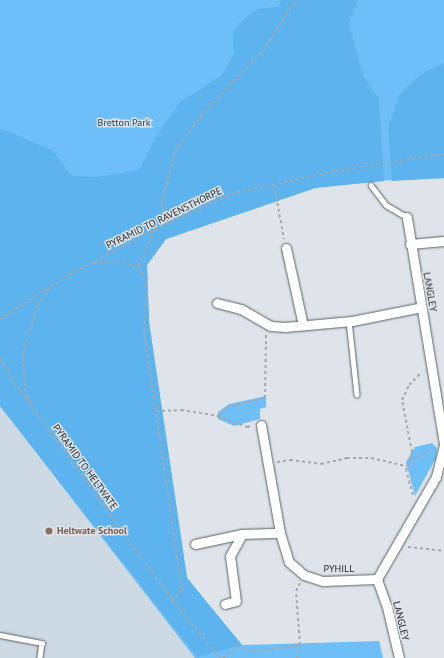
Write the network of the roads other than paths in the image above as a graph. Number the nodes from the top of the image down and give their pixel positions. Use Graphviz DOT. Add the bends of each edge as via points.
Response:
graph roads {
  1 [pos="371,185"];
  2 [pos="407,217"];
  3 [pos="444,241"];
  4 [pos="410,244"];
  5 [pos="286,248"];
  6 [pos="217,303"];
  7 [pos="422,307"];
  8 [pos="349,321"];
  9 [pos="303,326"];
  10 [pos="357,395"];
  11 [pos="261,425"];
  12 [pos="444,444"];
  13 [pos="442,463"];
  14 [pos="280,532"];
  15 [pos="242,534"];
  16 [pos="196,544"];
  17 [pos="377,579"];
  18 [pos="225,604"];
  19 [pos="0,635"];
  20 [pos="40,658"];
  21 [pos="399,658"];
  1 -- 2 [label="lane" via="380,199"];
  2 -- 4 [label="street, LANGLEY"];
  3 -- 4 [label="street"];
  4 -- 7 [label="street, LANGLEY"];
  5 -- 9 [label="street"];
  6 -- 9 [label="street" via="241,309 271,326"];
  7 -- 8 [label="street"];
  7 -- 12 [label="street, LANGLEY"];
  8 -- 9 [label="street"];
  8 -- 10 [label="lane"];
  11 -- 14 [label="street, PYHILL"];
  12 -- 13 [label="street, LANGLEY"];
  13 -- 17 [label="street, LANGLEY"];
  14 -- 15 [label="street"];
  14 -- 17 [label="street, PYHILL" via="289,562 304,575 323,581"];
  15 -- 16 [label="street"];
  15 -- 18 [label="street" via="230,556 236,601"];
  17 -- 21 [label="street, LANGLEY" via="387,607"];
  19 -- 20 [label="lane" via="42,643"];
}
